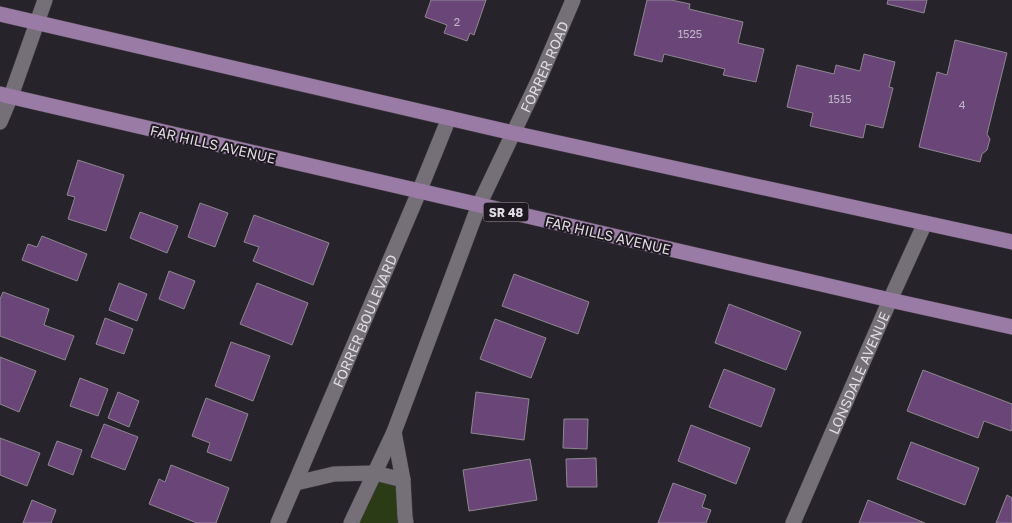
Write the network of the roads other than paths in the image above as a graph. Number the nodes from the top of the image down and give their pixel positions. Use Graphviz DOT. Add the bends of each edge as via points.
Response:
graph roads {
  1 [pos="45,0"];
  2 [pos="573,0"];
  3 [pos="0,14"];
  4 [pos="37,23"];
  5 [pos="5,95"];
  6 [pos="449,118"];
  7 [pos="0,122"];
  8 [pos="513,133"];
  9 [pos="419,192"];
  10 [pos="479,206"];
  11 [pos="925,223"];
  12 [pos="1012,242"];
  13 [pos="890,300"];
  14 [pos="1012,327"];
  15 [pos="394,432"];
  16 [pos="374,473"];
  17 [pos="403,480"];
  18 [pos="296,483"];
  19 [pos="278,523"];
  20 [pos="351,523"];
  21 [pos="406,523"];
  22 [pos="793,523"];
  1 -- 4 [label="street"];
  2 -- 8 [label="street, FORRER ROAD"];
  3 -- 4 [label="main road"];
  4 -- 5 [label="street"];
  4 -- 6 [label="main road"];
  5 -- 7 [label="street"];
  5 -- 9 [label="main road, FAR HILLS AVENUE / SR 48"];
  6 -- 8 [label="main road"];
  6 -- 9 [label="street, FORRER BOULEVARD"];
  8 -- 10 [label="street, FORRER ROAD"];
  8 -- 11 [label="main road"];
  9 -- 10 [label="main road, FAR HILLS AVENUE / SR 48"];
  9 -- 18 [label="street, FORRER BOULEVARD"];
  10 -- 13 [label="main road, FAR HILLS AVENUE / SR 48"];
  10 -- 15 [label="street"];
  11 -- 12 [label="main road"];
  11 -- 13 [label="street, LONSDALE AVENUE"];
  13 -- 14 [label="main road, FAR HILLS AVENUE / SR 48"];
  13 -- 22 [label="street, LONSDALE AVENUE"];
  15 -- 16 [label="street"];
  15 -- 17 [label="street"];
  16 -- 17 [label="street"];
  16 -- 18 [label="street" via="334,474"];
  16 -- 20 [label="street"];
  17 -- 21 [label="street"];
  18 -- 19 [label="street, FORRER BOULEVARD"];
}
